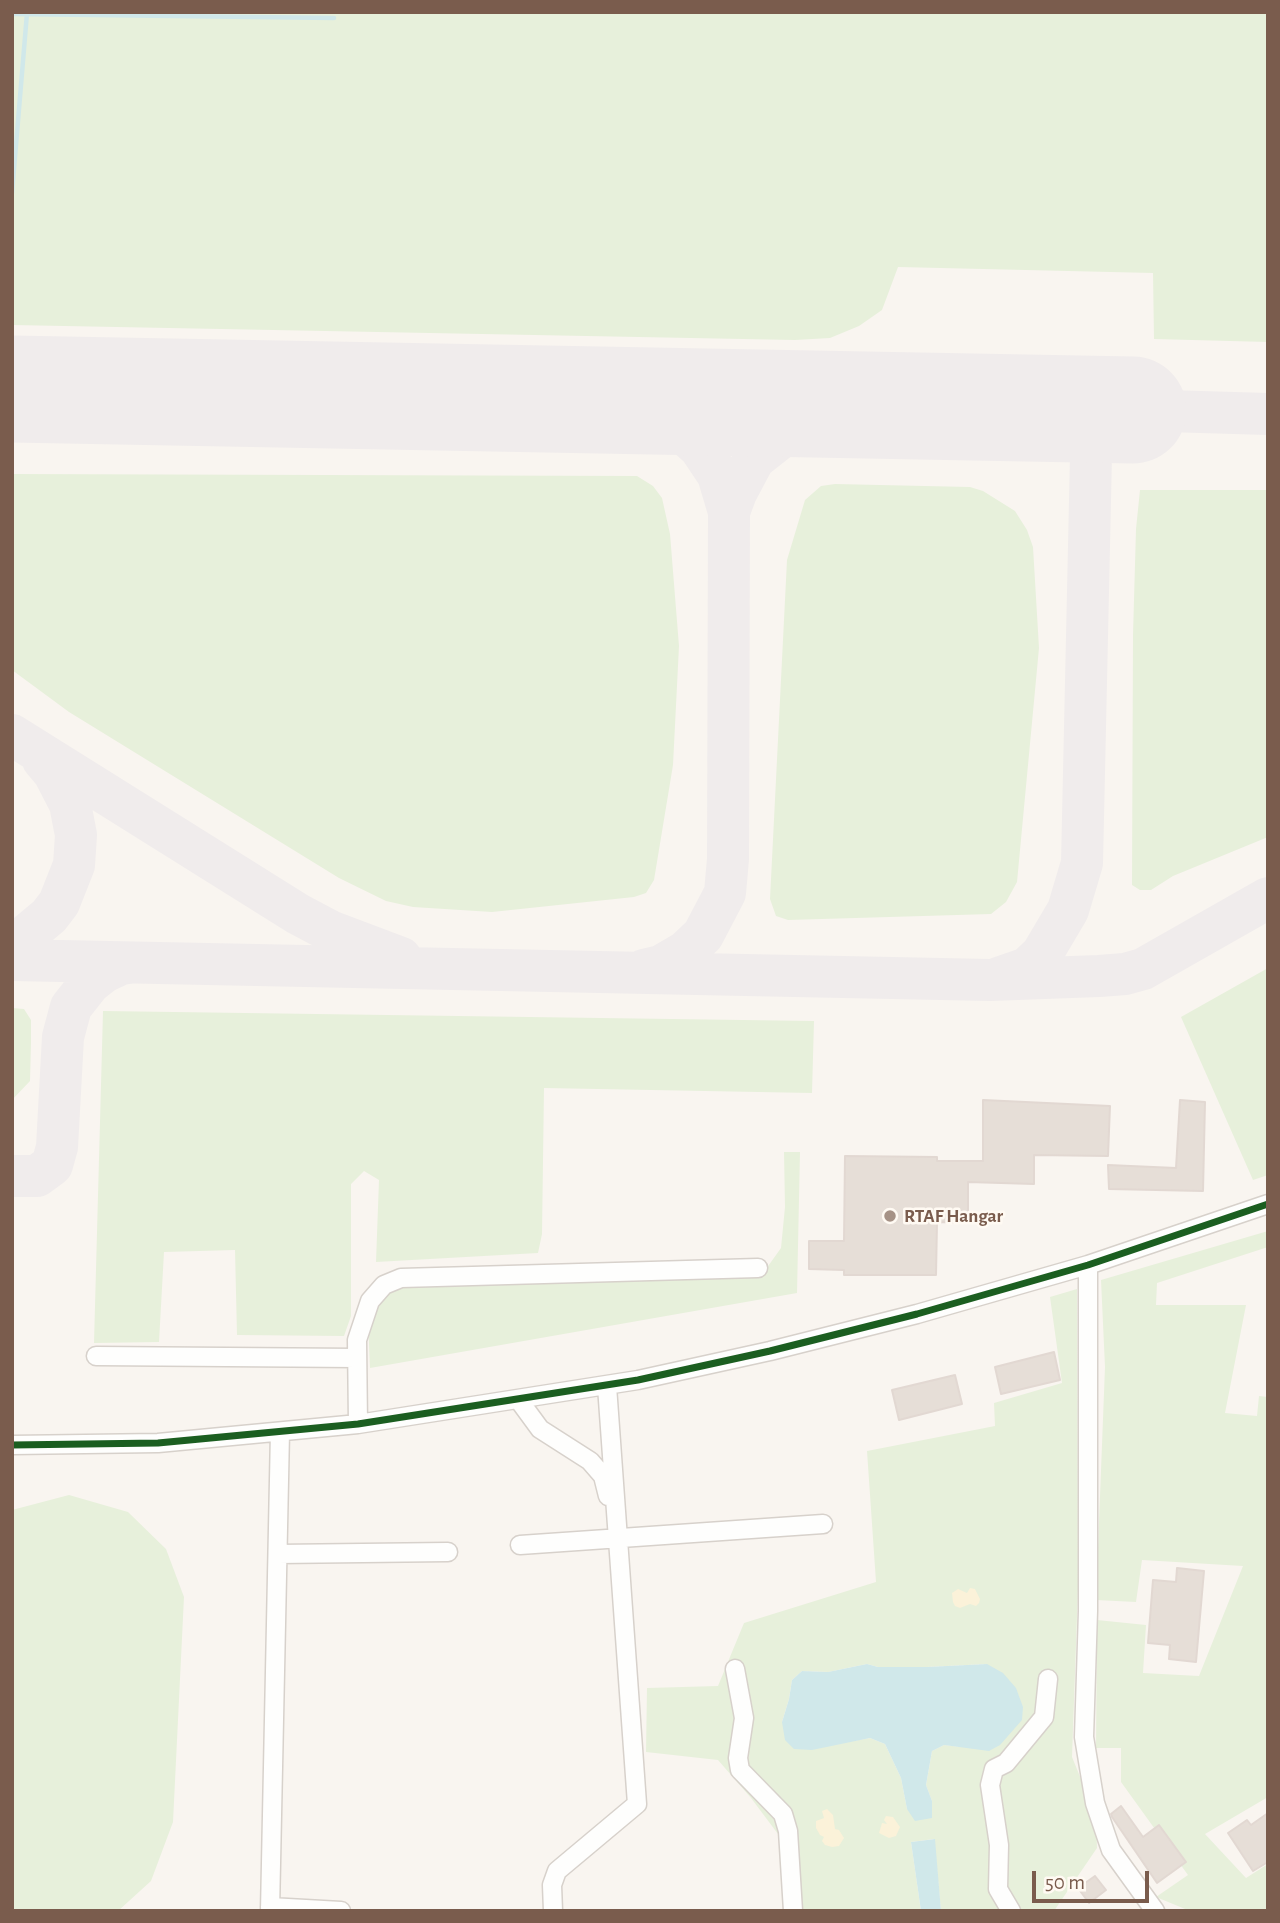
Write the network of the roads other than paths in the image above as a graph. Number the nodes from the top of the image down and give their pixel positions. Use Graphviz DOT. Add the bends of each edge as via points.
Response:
graph roads {
  1 [pos="1266,1210"];
  2 [pos="1088,1265"];
  3 [pos="758,1268"];
  4 [pos="96,1356"];
  5 [pos="357,1358"];
  6 [pos="607,1386"];
  7 [pos="518,1399"];
  8 [pos="358,1424"];
  9 [pos="280,1432"];
  10 [pos="12,1445"];
  11 [pos="616,1514"];
  12 [pos="823,1524"];
  13 [pos="618,1538"];
  14 [pos="520,1545"];
  15 [pos="447,1552"];
  16 [pos="278,1554"];
  17 [pos="735,1669"];
  18 [pos="1048,1679"];
  19 [pos="270,1909"];
  20 [pos="341,1911"];
  21 [pos="553,1911"];
  22 [pos="793,1911"];
  23 [pos="1012,1911"];
  24 [pos="1155,1911"];
  1 -- 2 [label="street"];
  2 -- 6 [label="street" via="783,1348"];
  2 -- 24 [label="street" via="1084,1737 1095,1803 1111,1850"];
  3 -- 5 [label="street" via="401,1278 384,1284 370,1301 357,1340"];
  4 -- 5 [label="street"];
  5 -- 8 [label="street"];
  6 -- 7 [label="street"];
  6 -- 11 [label="street"];
  7 -- 8 [label="street"];
  7 -- 11 [label="street" via="540,1429 590,1461 603,1476"];
  8 -- 9 [label="street"];
  9 -- 10 [label="street" via="158,1443"];
  9 -- 16 [label="street"];
  11 -- 13 [label="street"];
  12 -- 13 [label="street"];
  13 -- 14 [label="street"];
  13 -- 21 [label="street" via="637,1804 557,1871 552,1885"];
  15 -- 16 [label="street"];
  16 -- 19 [label="street"];
  17 -- 22 [label="street" via="744,1718 740,1770 783,1814"];
  18 -- 23 [label="street" via="1044,1717 1006,1763 994,1769 990,1784 999,1845 998,1889"];
  19 -- 20 [label="street"];
}
